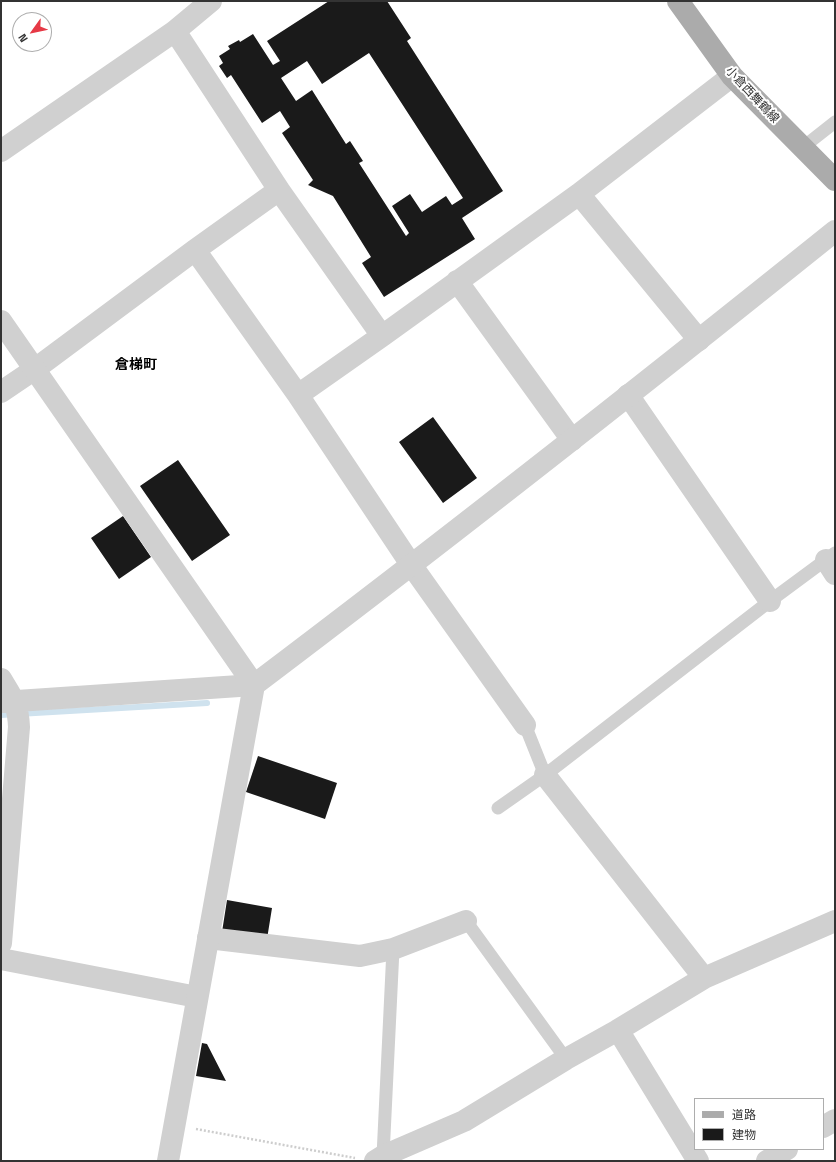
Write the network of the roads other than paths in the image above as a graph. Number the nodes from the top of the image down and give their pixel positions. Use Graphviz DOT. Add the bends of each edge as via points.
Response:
graph roads {
  1 [pos="211,1"];
  2 [pos="678,1"];
  3 [pos="175,30"];
  4 [pos="732,76"];
  5 [pos="835,122"];
  6 [pos="802,148"];
  7 [pos="1,151"];
  8 [pos="835,180"];
  9 [pos="279,190"];
  10 [pos="578,194"];
  11 [pos="835,231"];
  12 [pos="195,250"];
  13 [pos="457,281"];
  14 [pos="1,321"];
  15 [pos="382,336"];
  16 [pos="699,340"];
  17 [pos="35,369"];
  18 [pos="1,392"];
  19 [pos="298,395"];
  20 [pos="628,395"];
  21 [pos="572,440"];
  22 [pos="832,563"];
  23 [pos="412,566"];
  24 [pos="770,601"];
  25 [pos="1,679"];
  26 [pos="254,685"];
  27 [pos="13,711"];
  28 [pos="525,725"];
  29 [pos="545,775"];
  30 [pos="498,808"];
  31 [pos="466,921"];
  32 [pos="835,921"];
  33 [pos="208,938"];
  34 [pos="1,944"];
  35 [pos="393,949"];
  36 [pos="1,960"];
  37 [pos="704,978"];
  38 [pos="198,997"];
  39 [pos="618,1030"];
  40 [pos="566,1059"];
  41 [pos="835,1120"];
  42 [pos="824,1126"];
  43 [pos="785,1150"];
  44 [pos="373,1159"];
  45 [pos="168,1161"];
  46 [pos="698,1161"];
  47 [pos="767,1161"];
  1 -- 3 [label="street"];
  2 -- 4 [label="main road, 小倉西舞鶴線"];
  3 -- 7 [label="street"];
  3 -- 9 [label="street"];
  4 -- 6 [label="main road, 小倉西舞鶴線"];
  4 -- 10 [label="street"];
  5 -- 6 [label="lane"];
  6 -- 8 [label="main road, 小倉西舞鶴線"];
  9 -- 12 [label="street"];
  9 -- 15 [label="street"];
  10 -- 13 [label="street"];
  10 -- 16 [label="street"];
  11 -- 16 [label="street"];
  12 -- 17 [label="street"];
  12 -- 19 [label="street"];
  13 -- 15 [label="street"];
  13 -- 21 [label="street"];
  14 -- 17 [label="street"];
  15 -- 19 [label="street"];
  16 -- 20 [label="street"];
  17 -- 18 [label="street"];
  17 -- 26 [label="street"];
  19 -- 23 [label="street"];
  20 -- 21 [label="street"];
  20 -- 24 [label="street"];
  21 -- 23 [label="street"];
  22 -- 24 [label="lane"];
  23 -- 26 [label="street"];
  23 -- 28 [label="street"];
  24 -- 29 [label="lane"];
  25 -- 27 [label="street"];
  26 -- 27 [label="street"];
  26 -- 33 [label="street"];
  27 -- 34 [label="street"];
  28 -- 29 [label="lane"];
  29 -- 30 [label="lane"];
  29 -- 37 [label="street"];
  31 -- 35 [label="street"];
  31 -- 40 [label="lane"];
  32 -- 37 [label="street"];
  33 -- 35 [label="street" via="360,956"];
  33 -- 38 [label="street"];
  35 -- 44 [label="lane"];
  36 -- 38 [label="street"];
  37 -- 39 [label="street"];
  38 -- 45 [label="street"];
  39 -- 40 [label="street"];
  39 -- 46 [label="street"];
  40 -- 44 [label="street" via="464,1121"];
  41 -- 42 [label="street"];
  43 -- 47 [label="street"];
}
